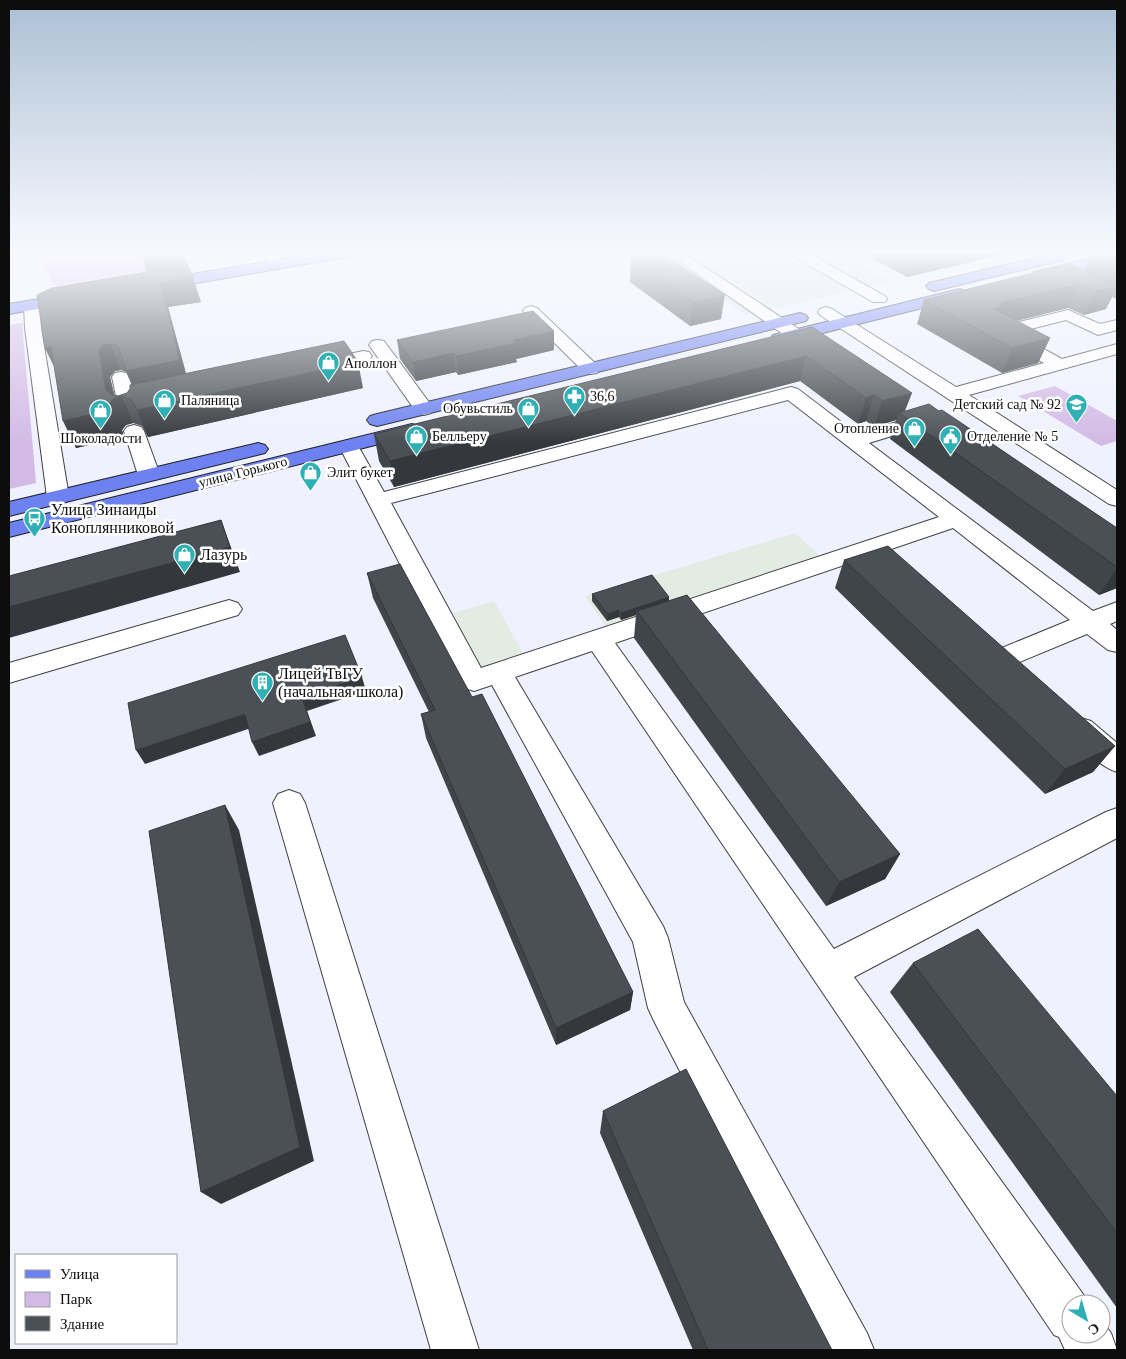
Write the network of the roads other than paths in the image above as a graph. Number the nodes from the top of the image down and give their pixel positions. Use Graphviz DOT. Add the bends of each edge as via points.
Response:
graph roads {
  1 [pos="33,316"];
  2 [pos="537,316"];
  3 [pos="769,316"];
  4 [pos="807,316"];
  5 [pos="833,316"];
  6 [pos="870,316"];
  7 [pos="1062,316"];
  8 [pos="1071,316"];
  9 [pos="779,323"];
  10 [pos="843,323"];
  11 [pos="1117,325"];
  12 [pos="796,335"];
  13 [pos="378,345"];
  14 [pos="1117,349"];
  15 [pos="363,356"];
  16 [pos="1060,365"];
  17 [pos="591,369"];
  18 [pos="298,370"];
  19 [pos="121,377"];
  20 [pos="147,403"];
  21 [pos="950,407"];
  22 [pos="424,409"];
  23 [pos="131,417"];
  24 [pos="354,435"];
  25 [pos="855,441"];
  26 [pos="272,445"];
  27 [pos="149,475"];
  28 [pos="58,497"];
  29 [pos="1117,499"];
  30 [pos="378,500"];
  31 [pos="9,509"];
  32 [pos="956,519"];
  33 [pos="9,530"];
  34 [pos="873,547"];
  35 [pos="896,567"];
  36 [pos="229,609"];
  37 [pos="1117,611"];
  38 [pos="1090,622"];
  39 [pos="598,640"];
  40 [pos="1117,643"];
  41 [pos="9,673"];
  42 [pos="499,673"];
  43 [pos="1023,678"];
  44 [pos="1066,716"];
  45 [pos="1117,760"];
  46 [pos="289,803"];
  47 [pos="1117,822"];
  48 [pos="829,971"];
  49 [pos="1061,1304"];
  50 [pos="455,1350"];
  51 [pos="850,1350"];
  1 -- 28 [label="street"];
  2 -- 17 [label="street"];
  3 -- 9 [label="street"];
  4 -- 9 [label="main road, улица Горького"];
  5 -- 10 [label="street"];
  6 -- 10 [label="main road, улица Горького"];
  7 -- 16 [label="street" via="1000,332"];
  8 -- 11 [label="street" via="1098,330"];
  9 -- 12 [label="street"];
  9 -- 17 [label="main road, улица Горького"];
  10 -- 12 [label="main road, улица Горького"];
  10 -- 21 [label="street"];
  12 -- 24 [label="main road, улица Горького"];
  13 -- 22 [label="street"];
  14 -- 16 [label="street"];
  15 -- 18 [label="street"];
  16 -- 21 [label="street"];
  17 -- 22 [label="main road, улица Горького"];
  19 -- 23 [label="street"];
  20 -- 23 [label="street"];
  21 -- 25 [label="street"];
  21 -- 29 [label="street" via="972,406"];
  22 -- 24 [label="main road, улица Горького"];
  23 -- 27 [label="street"];
  24 -- 30 [label="street"];
  24 -- 33 [label="main road, улица Горького"];
  25 -- 30 [label="street" via="791,393"];
  25 -- 32 [label="street"];
  26 -- 27 [label="main road, улица Горького"];
  27 -- 28 [label="main road, улица Горького"];
  28 -- 31 [label="main road, улица Горького"];
  30 -- 42 [label="street" via="474,682"];
  32 -- 34 [label="street"];
  32 -- 38 [label="street"];
  34 -- 35 [label="street"];
  34 -- 39 [label="street"];
  36 -- 41 [label="street"];
  37 -- 38 [label="street"];
  38 -- 40 [label="street"];
  38 -- 43 [label="street" via="993,652"];
  39 -- 42 [label="street"];
  39 -- 48 [label="street"];
  42 -- 51 [label="street" via="650,938 667,1008"];
  44 -- 45 [label="street"];
  46 -- 50 [label="street"];
  47 -- 48 [label="street"];
  48 -- 49 [label="street"];
}
